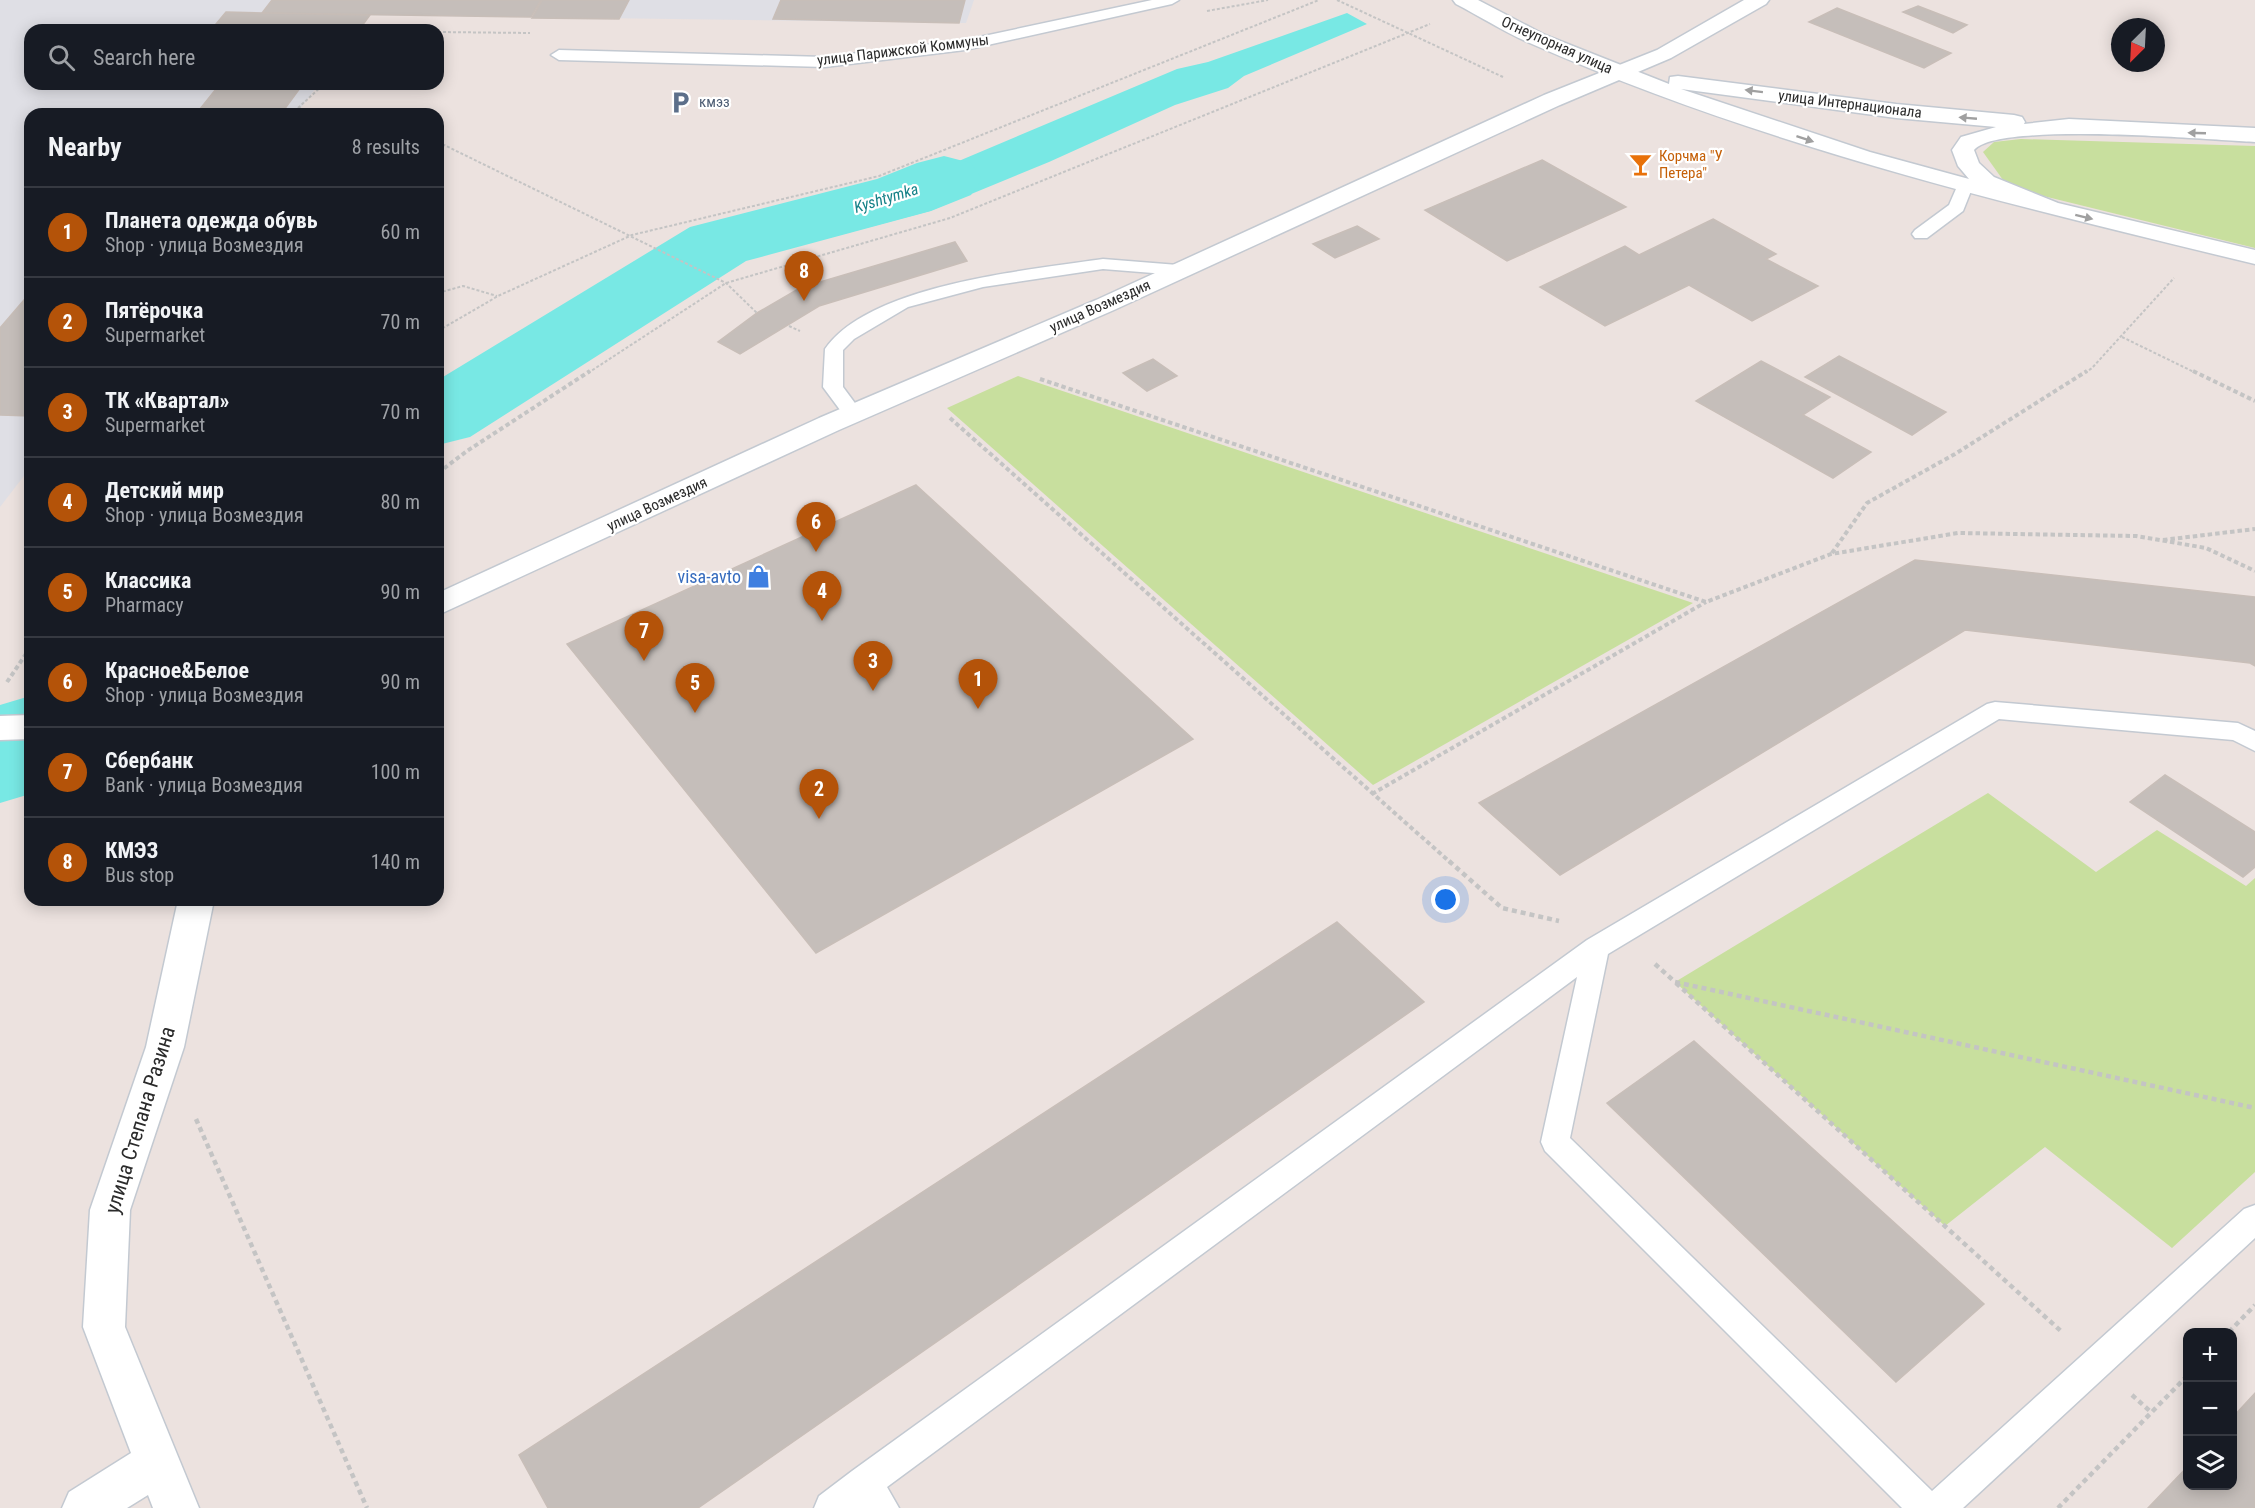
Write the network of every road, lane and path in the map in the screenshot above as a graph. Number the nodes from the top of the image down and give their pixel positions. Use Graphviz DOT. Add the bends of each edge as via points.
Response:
graph roads {
  1 [pos="1172,0"];
  2 [pos="1319,0"];
  3 [pos="1759,0"];
  4 [pos="1467,3"];
  5 [pos="559,55"];
  6 [pos="1626,74"];
  7 [pos="318,90"];
  8 [pos="298,108"];
  9 [pos="2069,126"];
  10 [pos="2255,135"];
  11 [pos="444,145"];
  12 [pos="1965,186"];
  13 [pos="2050,208"];
  14 [pos="1921,234"];
  15 [pos="632,235"];
  16 [pos="2251,257"];
  17 [pos="1178,270"];
  18 [pos="2174,277"];
  19 [pos="726,283"];
  20 [pos="444,291"];
  21 [pos="498,296"];
  22 [pos="757,314"];
  23 [pos="789,326"];
  24 [pos="444,328"];
  25 [pos="2122,337"];
  26 [pos="834,349"];
  27 [pos="1038,379"];
  28 [pos="911,388"];
  29 [pos="2255,401"];
  30 [pos="853,414"];
  31 [pos="444,468"];
  32 [pos="2255,529"];
  33 [pos="2158,540"];
  34 [pos="1831,554"];
  35 [pos="2255,571"];
  36 [pos="444,602"];
  37 [pos="1707,602"];
  38 [pos="24,657"];
  39 [pos="6,684"];
  40 [pos="24,727"];
  41 [pos="0,729"];
  42 [pos="2255,742"];
  43 [pos="1372,794"];
  44 [pos="195,906"];
  45 [pos="1623,934"];
  46 [pos="1596,948"];
  47 [pos="1675,982"];
  48 [pos="165,1047"];
  49 [pos="2255,1108"];
  50 [pos="2255,1219"];
  51 [pos="2255,1305"];
  52 [pos="2233,1328"];
  53 [pos="2096,1363"];
  54 [pos="2183,1379"];
  55 [pos="2151,1412"];
  56 [pos="158,1462"];
  57 [pos="873,1495"];
  58 [pos="85,1508"];
  59 [pos="176,1508"];
  60 [pos="367,1508"];
  61 [pos="831,1508"];
  62 [pos="1926,1508"];
  63 [pos="1938,1508"];
  64 [pos="2058,1508"];
  1 -- 5 [label="lane, улица Парижской Коммуны" via="965,45 825,62"];
  2 -- 15 [label="path" via="879,176"];
  3 -- 6 [label="street, улица Возмездия"];
  4 -- 6 [label="street, Огнеупорная улица" via="1538,39"];
  4 -- 19 [label="path" via="1399,38 950,218"];
  9 -- 6 [label="street, улица Интернационала, one-way" via="1896,111"];
  6 -- 12 [label="street, улица Интернационала, one-way" via="1702,105"];
  6 -- 17 [label="street, улица Возмездия" via="1552,100"];
  7 -- 8 [label="path"];
  10 -- 9 [label="street, one-way"];
  9 -- 13 [label="street" via="1992,134 1969,142 1963,150 1969,166 1986,182"];
  11 -- 15 [label="path"];
  12 -- 13 [label="street, улица Интернационала"];
  12 -- 14 [label="lane" via="1957,207"];
  13 -- 16 [label="street, one-way"];
  15 -- 19 [label="path"];
  15 -- 21 [label="path"];
  17 -- 26 [label="lane" via="1103,264 982,282 902,303 847,335"];
  17 -- 28 [label="street, улица Возмездия"];
  18 -- 25 [label="path"];
  19 -- 22 [label="path"];
  19 -- 31 [label="path"];
  20 -- 21 [label="path" via="463,286"];
  21 -- 24 [label="path"];
  23 -- 26 [label="path"];
  25 -- 29 [label="path"];
  25 -- 34 [label="path" via="2092,369 1867,503"];
  26 -- 30 [label="lane" via="833,387"];
  27 -- 37 [label="path"];
  28 -- 30 [label="street, улица Возмездия"];
  28 -- 43 [label="path" via="925,396"];
  30 -- 36 [label="street, улица Возмездия"];
  32 -- 33 [label="path"];
  33 -- 34 [label="path" via="2052,533 1958,533"];
  33 -- 35 [label="path" via="2206,548"];
  34 -- 37 [label="path"];
  37 -- 43 [label="path"];
  38 -- 39 [label="path"];
  40 -- 41 [label="street"];
  42 -- 45 [label="lane" via="2238,732 1995,710"];
  43 -- 45 [label="path" via="1502,908"];
  44 -- 48 [label="street, улица Степана Разина"];
  45 -- 46 [label="lane"];
  45 -- 47 [label="path"];
  46 -- 57 [label="lane"];
  46 -- 62 [label="lane" via="1555,1142"];
  47 -- 49 [label="path"];
  47 -- 53 [label="path"];
  48 -- 56 [label="street, улица Степана Разина" via="110,1210 104,1327"];
  48 -- 60 [label="path"];
  50 -- 53 [label="lane"];
  51 -- 52 [label="path"];
  53 -- 55 [label="path"];
  53 -- 63 [label="lane"];
  54 -- 55 [label="path"];
  55 -- 64 [label="path"];
  56 -- 58 [label="street"];
  56 -- 59 [label="street, улица Степана Разина"];
  57 -- 61 [label="lane"];
}
